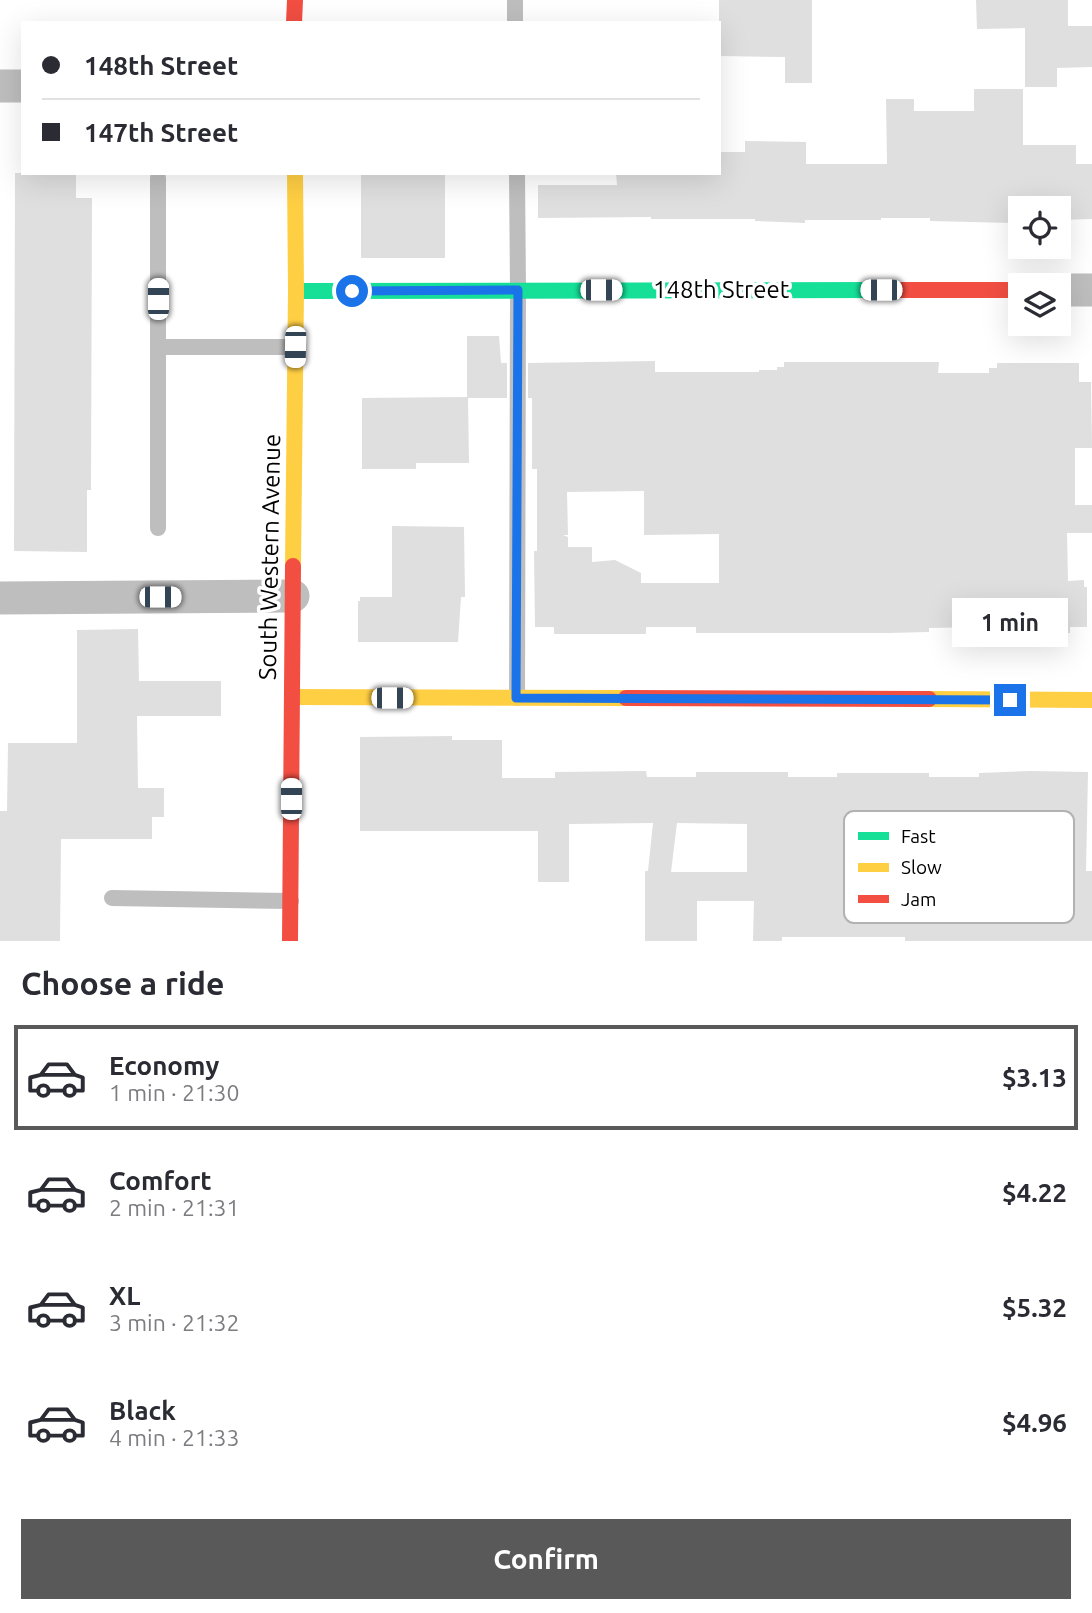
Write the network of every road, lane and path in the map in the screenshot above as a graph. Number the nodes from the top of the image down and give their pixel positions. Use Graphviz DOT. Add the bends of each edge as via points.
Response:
graph roads {
  1 [pos="295,0"];
  2 [pos="515,0"];
  3 [pos="294,21"];
  4 [pos="515,21"];
  5 [pos="0,86"];
  6 [pos="21,86"];
  7 [pos="295,175"];
  8 [pos="517,175"];
  9 [pos="158,178"];
  10 [pos="518,290"];
  11 [pos="1008,290"];
  12 [pos="1071,290"];
  13 [pos="1092,290"];
  14 [pos="296,291"];
  15 [pos="158,347"];
  16 [pos="295,347"];
  17 [pos="158,528"];
  18 [pos="293,596"];
  19 [pos="0,597"];
  20 [pos="292,697"];
  21 [pos="516,698"];
  22 [pos="1092,700"];
  23 [pos="112,898"];
  24 [pos="291,901"];
  25 [pos="290,941"];
  1 -- 3 [label="street"];
  2 -- 4 [label="lane"];
  5 -- 6 [label="street"];
  7 -- 14 [label="street, South Western Avenue"];
  8 -- 10 [label="lane"];
  9 -- 15 [label="lane"];
  10 -- 11 [label="street, 148th Street"];
  10 -- 14 [label="street, 148th Street"];
  10 -- 21 [label="lane"];
  12 -- 13 [label="street"];
  14 -- 16 [label="street, South Western Avenue"];
  15 -- 16 [label="lane"];
  15 -- 17 [label="lane"];
  16 -- 18 [label="street, South Western Avenue"];
  18 -- 19 [label="street"];
  18 -- 20 [label="street, South Western Avenue"];
  20 -- 21 [label="street"];
  20 -- 24 [label="street, South Western Avenue"];
  21 -- 22 [label="street"];
  23 -- 24 [label="lane"];
  24 -- 25 [label="street, South Western Avenue"];
}
